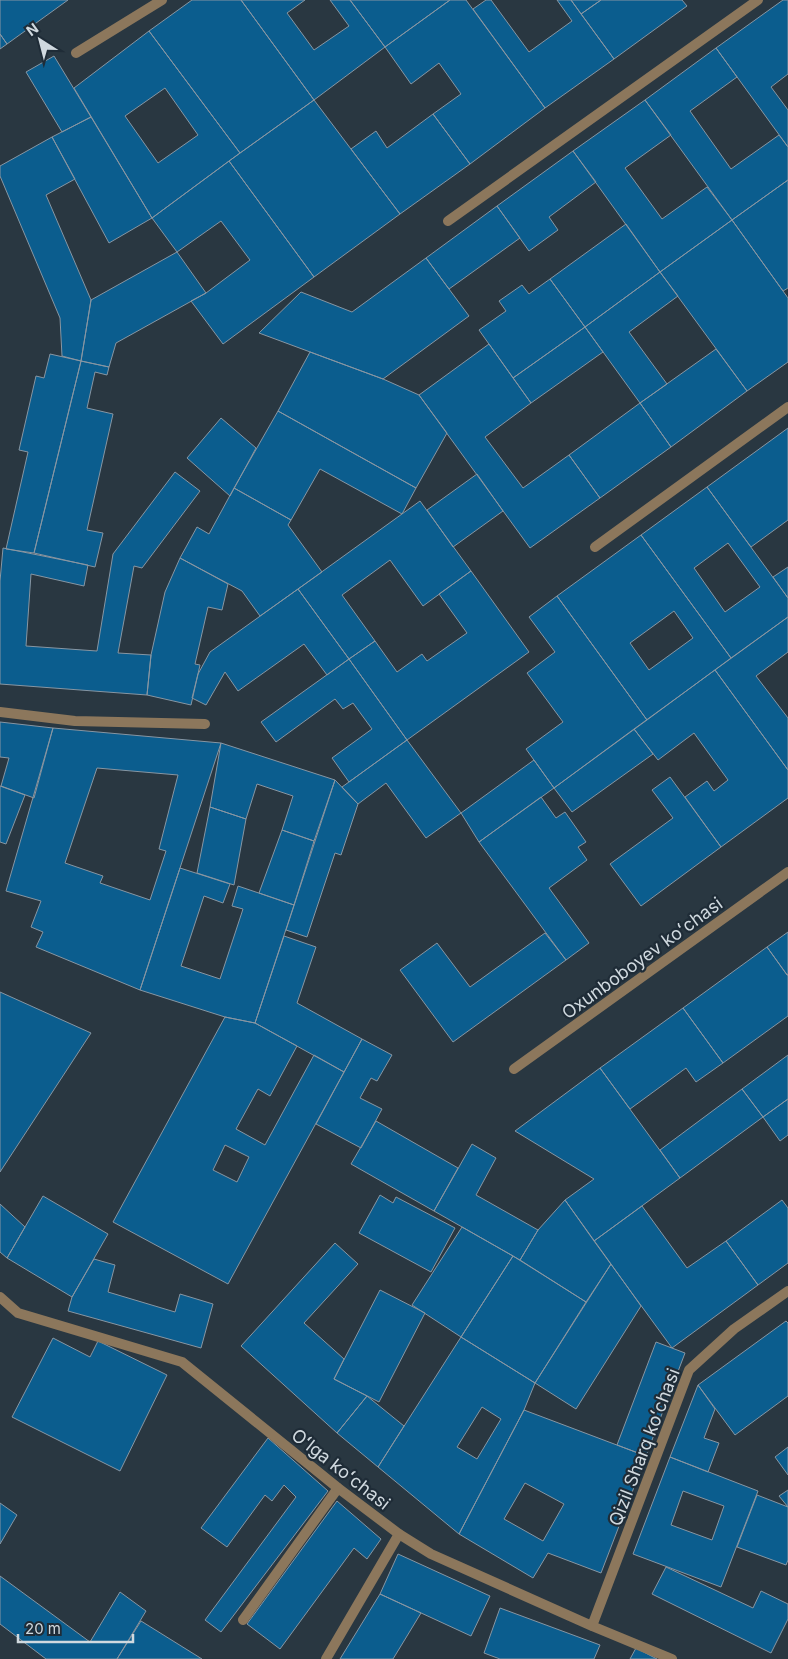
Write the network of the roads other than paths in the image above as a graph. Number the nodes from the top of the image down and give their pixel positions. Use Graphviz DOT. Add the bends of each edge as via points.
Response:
graph roads {
  1 [pos="162,0"];
  2 [pos="758,0"];
  3 [pos="76,53"];
  4 [pos="448,221"];
  5 [pos="788,407"];
  6 [pos="595,547"];
  7 [pos="0,712"];
  8 [pos="205,724"];
  9 [pos="788,872"];
  10 [pos="514,1069"];
  11 [pos="788,1291"];
  12 [pos="0,1297"];
  13 [pos="338,1488"];
  14 [pos="399,1534"];
  15 [pos="243,1620"];
  16 [pos="592,1626"];
  17 [pos="326,1659"];
  18 [pos="672,1659"];
  1 -- 3 [label="street"];
  2 -- 4 [label="street"];
  5 -- 6 [label="street"];
  7 -- 8 [label="street" via="75,720"];
  9 -- 10 [label="street, Oxunboboyev koʻchasi"];
  11 -- 16 [label="street, Qizil Sharq koʻchasi" via="734,1330 689,1370"];
  12 -- 13 [label="street, Oʻlga koʻchasi" via="18,1313 182,1362"];
  13 -- 14 [label="street, Oʻlga koʻchasi"];
  13 -- 15 [label="street"];
  14 -- 16 [label="street, Oʻlga koʻchasi" via="431,1554"];
  14 -- 17 [label="street"];
  16 -- 18 [label="street, Oʻlga koʻchasi"];
}
